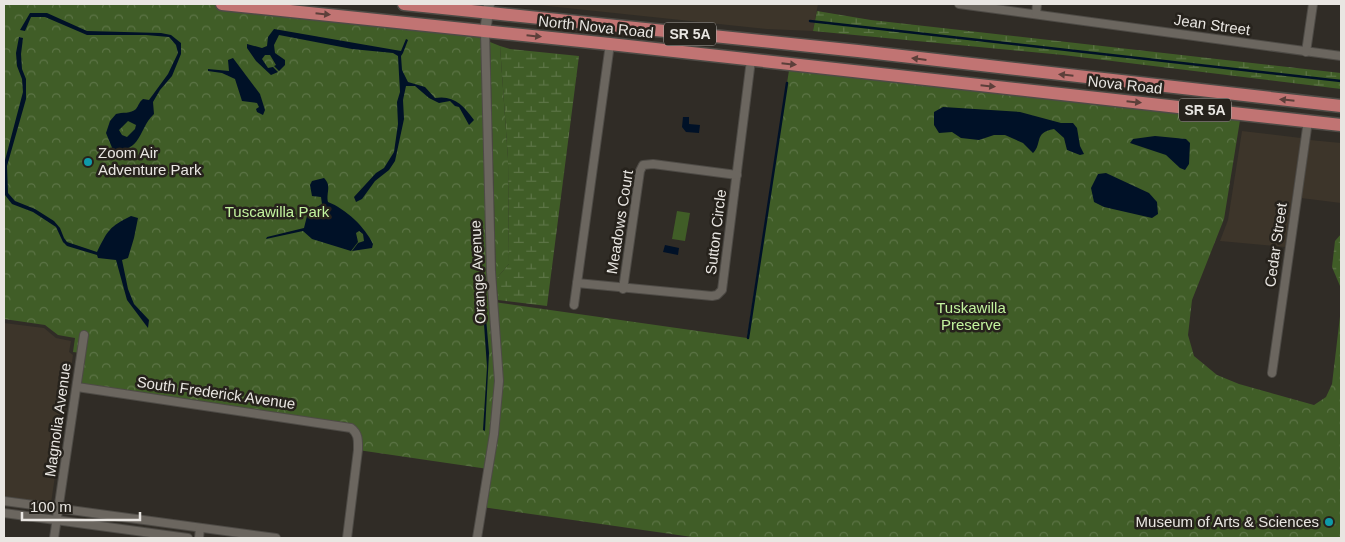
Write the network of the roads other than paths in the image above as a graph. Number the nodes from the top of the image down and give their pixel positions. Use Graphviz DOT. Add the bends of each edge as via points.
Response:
graph roads {
  1 [pos="222,4"];
  2 [pos="404,4"];
  3 [pos="959,4"];
  4 [pos="1037,4"];
  5 [pos="1313,4"];
  6 [pos="488,8"];
  7 [pos="1036,14"];
  8 [pos="485,32"];
  9 [pos="749,40"];
  10 [pos="780,43"];
  11 [pos="610,44"];
  12 [pos="1306,52"];
  13 [pos="1341,56"];
  14 [pos="723,57"];
  15 [pos="751,60"];
  16 [pos="968,64"];
  17 [pos="1103,79"];
  18 [pos="1132,82"];
  19 [pos="965,83"];
  20 [pos="1068,95"];
  21 [pos="1099,98"];
  22 [pos="1339,106"];
  23 [pos="1308,121"];
  24 [pos="1341,125"];
  25 [pos="737,175"];
  26 [pos="577,283"];
  27 [pos="623,289"];
  28 [pos="574,305"];
  29 [pos="84,335"];
  30 [pos="1272,373"];
  31 [pos="77,387"];
  32 [pos="4,501"];
  33 [pos="59,508"];
  34 [pos="4,513"];
  35 [pos="57,520"];
  36 [pos="200,528"];
  37 [pos="54,538"];
  38 [pos="188,538"];
  39 [pos="199,538"];
  40 [pos="276,538"];
  41 [pos="347,538"];
  42 [pos="477,538"];
  1 -- 8 [label="main road, North Nova Road / SR 5A, one-way"];
  2 -- 6 [label="main road, North Nova Road / SR 5A"];
  3 -- 7 [label="street, Jean Street"];
  4 -- 7 [label="street"];
  5 -- 12 [label="street"];
  6 -- 8 [label="street, Orange Avenue"];
  6 -- 9 [label="main road, North Nova Road / SR 5A"];
  7 -- 12 [label="street, Jean Street"];
  8 -- 11 [label="main road, North Nova Road / SR 5A, one-way"];
  8 -- 42 [label="street, Orange Avenue" via="491,272 499,380"];
  9 -- 10 [label="main road, North Nova Road / SR 5A"];
  9 -- 14 [label="main road" via="740,49"];
  10 -- 15 [label="main road"];
  16 -- 10 [label="main road, North Nova Road / SR 5A, one-way"];
  11 -- 14 [label="main road, North Nova Road / SR 5A"];
  11 -- 26 [label="street"];
  12 -- 13 [label="street, Jean Street"];
  14 -- 15 [label="main road, North Nova Road / SR 5A"];
  15 -- 19 [label="main road, North Nova Road / SR 5A, one-way"];
  15 -- 25 [label="street, Sutton Circle"];
  17 -- 16 [label="main road, Nova Road / SR 5A, one-way"];
  17 -- 18 [label="main road, Nova Road / SR 5A"];
  17 -- 20 [label="main road" via="1094,87"];
  18 -- 21 [label="main road" via="1111,89"];
  22 -- 18 [label="main road, Nova Road / SR 5A, one-way"];
  19 -- 20 [label="main road, Nova Road / SR 5A, one-way"];
  20 -- 21 [label="main road, Nova Road / SR 5A"];
  21 -- 23 [label="main road, Nova Road / SR 5A, one-way"];
  22 -- 23 [label="main road" via="1319,112"];
  23 -- 24 [label="main road, Nova Road / SR 5A"];
  23 -- 30 [label="street, Cedar Street"];
  25 -- 27 [label="street, Sutton Circle" via="722,290 717,295"];
  25 -- 27 [label="street, Meadows Court" via="643,165"];
  26 -- 27 [label="street, Sutton Circle"];
  26 -- 28 [label="street"];
  29 -- 31 [label="street, Magnolia Avenue"];
  31 -- 33 [label="street, Magnolia Avenue"];
  31 -- 41 [label="street, South Frederick Avenue" via="351,428 358,437 358,450"];
  32 -- 33 [label="street"];
  33 -- 35 [label="street, Magnolia Avenue"];
  33 -- 36 [label="street"];
  34 -- 35 [label="street"];
  35 -- 37 [label="street, Magnolia Avenue"];
  35 -- 38 [label="street"];
  36 -- 39 [label="street"];
  36 -- 40 [label="street"];
}
